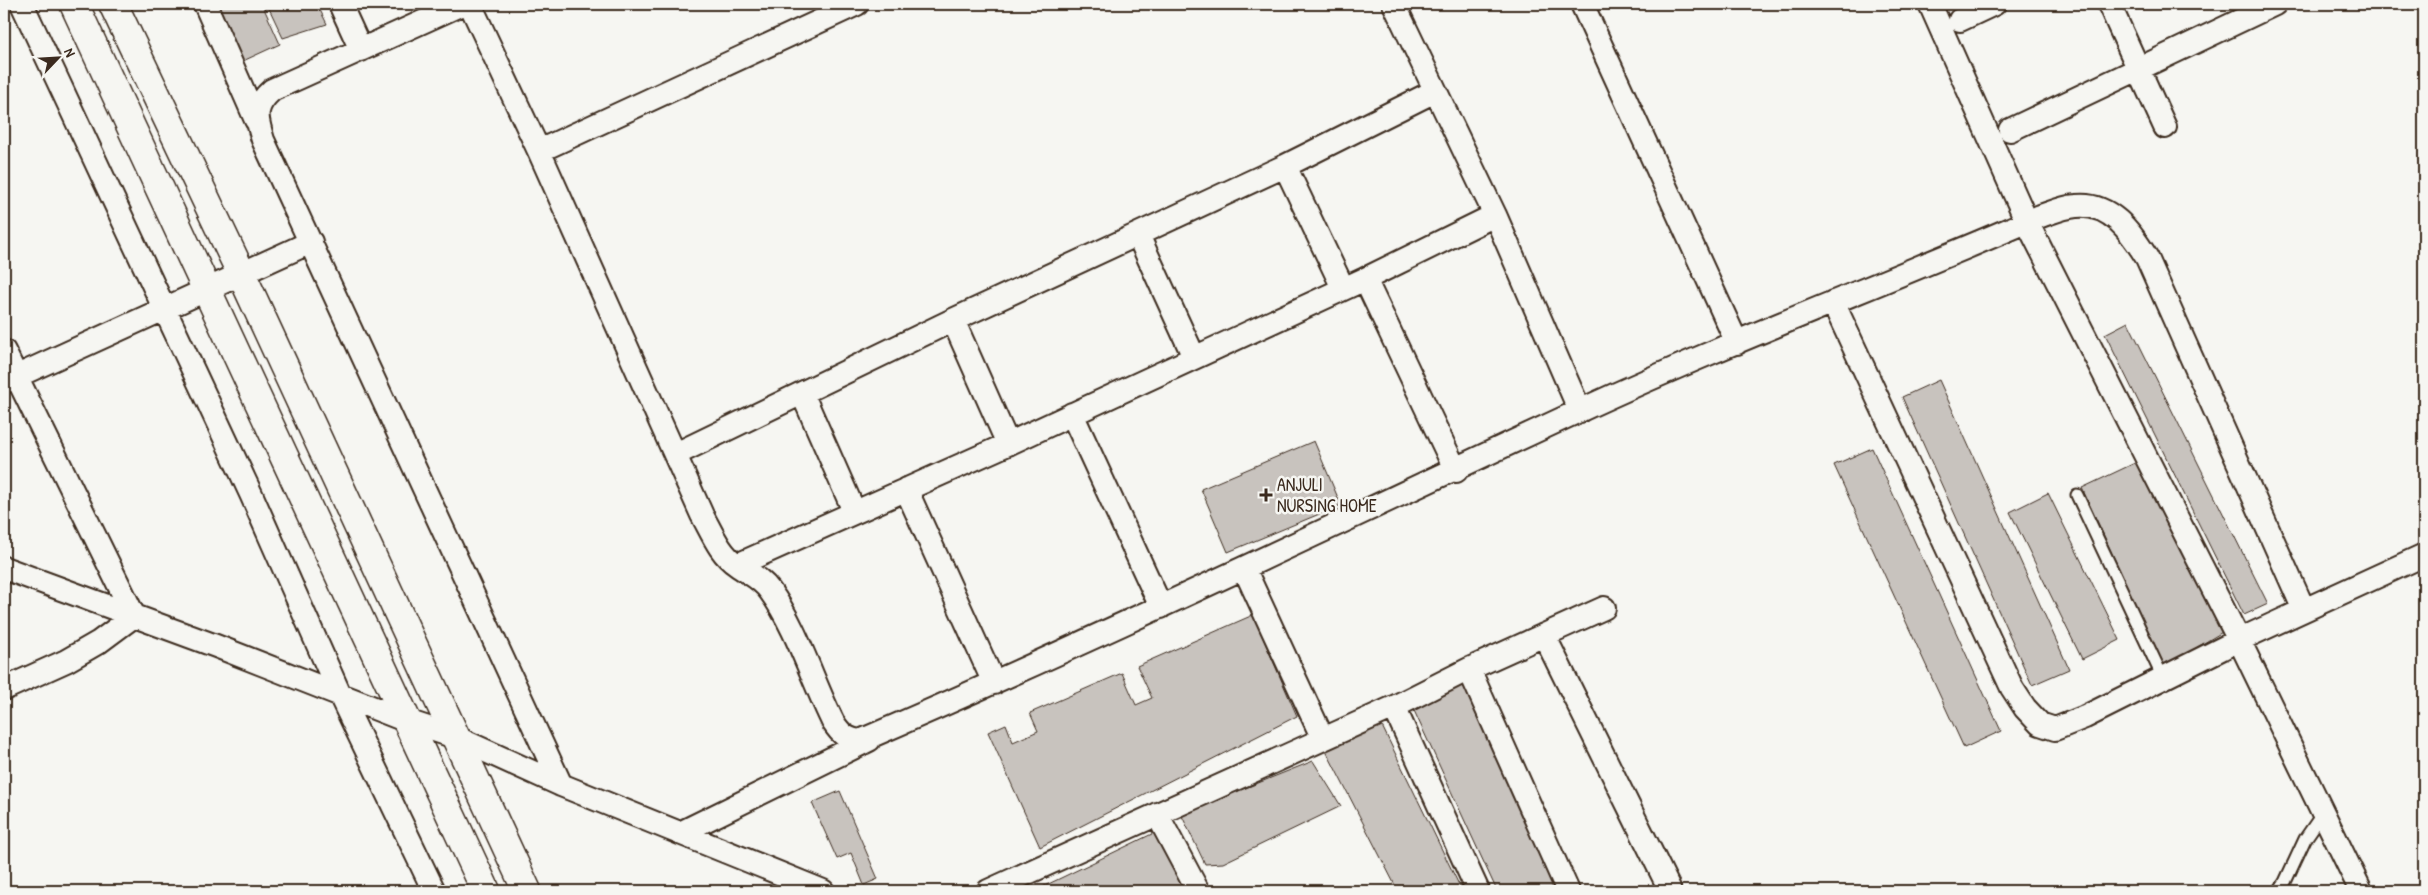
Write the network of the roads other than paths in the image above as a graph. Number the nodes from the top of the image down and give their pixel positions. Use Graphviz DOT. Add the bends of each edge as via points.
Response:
graph roads {
  1 [pos="22,4"];
  2 [pos="74,4"];
  3 [pos="113,4"];
  4 [pos="205,4"];
  5 [pos="340,4"];
  6 [pos="462,4"];
  7 [pos="470,4"];
  8 [pos="857,4"];
  9 [pos="1394,4"];
  10 [pos="1582,4"];
  11 [pos="1930,4"];
  12 [pos="1994,4"];
  13 [pos="2109,4"];
  14 [pos="2274,4"];
  15 [pos="1960,20"];
  16 [pos="361,50"];
  17 [pos="2139,69"];
  18 [pos="1435,91"];
  19 [pos="256,120"];
  20 [pos="2165,127"];
  21 [pos="2010,130"];
  22 [pos="538,151"];
  23 [pos="1285,166"];
  24 [pos="1495,215"];
  25 [pos="2027,222"];
  26 [pos="1138,235"];
  27 [pos="311,242"];
  28 [pos="241,273"];
  29 [pos="1365,279"];
  30 [pos="1343,288"];
  31 [pos="206,289"];
  32 [pos="1833,302"];
  33 [pos="165,310"];
  34 [pos="954,320"];
  35 [pos="1737,343"];
  36 [pos="4,351"];
  37 [pos="1194,357"];
  38 [pos="10,379"];
  39 [pos="802,393"];
  40 [pos="1580,411"];
  41 [pos="1072,414"];
  42 [pos="1008,444"];
  43 [pos="676,454"];
  44 [pos="1456,470"];
  45 [pos="906,489"];
  46 [pos="2077,495"];
  47 [pos="854,511"];
  48 [pos="2424,555"];
  49 [pos="737,565"];
  50 [pos="4,568"];
  51 [pos="1244,568"];
  52 [pos="1161,607"];
  53 [pos="1604,608"];
  54 [pos="2304,610"];
  55 [pos="134,616"];
  56 [pos="1544,635"];
  57 [pos="2238,640"];
  58 [pos="1469,669"];
  59 [pos="2163,678"];
  60 [pos="994,683"];
  61 [pos="4,689"];
  62 [pos="340,695"];
  63 [pos="1394,706"];
  64 [pos="407,721"];
  65 [pos="903,723"];
  66 [pos="456,738"];
  67 [pos="1323,739"];
  68 [pos="561,785"];
  69 [pos="2323,813"];
  70 [pos="1157,814"];
  71 [pos="680,833"];
  72 [pos="1669,888"];
  73 [pos="434,891"];
  74 [pos="486,891"];
  75 [pos="527,891"];
  76 [pos="823,891"];
  77 [pos="988,891"];
  78 [pos="1198,891"];
  79 [pos="1478,891"];
  80 [pos="1568,891"];
  81 [pos="2279,891"];
  82 [pos="2361,891"];
  1 -- 33 [label="street"];
  2 -- 31 [label="street"];
  3 -- 28 [label="street"];
  4 -- 19 [label="street"];
  5 -- 16 [label="street"];
  6 -- 16 [label="street"];
  7 -- 22 [label="street"];
  8 -- 22 [label="street"];
  9 -- 18 [label="street"];
  10 -- 35 [label="street"];
  11 -- 25 [label="street"];
  12 -- 15 [label="street"];
  13 -- 17 [label="street"];
  14 -- 17 [label="street"];
  16 -- 19 [label="street" via="272,90 258,108"];
  17 -- 20 [label="street"];
  17 -- 21 [label="street"];
  18 -- 23 [label="street"];
  18 -- 24 [label="street"];
  19 -- 27 [label="street"];
  22 -- 43 [label="street"];
  23 -- 26 [label="street"];
  23 -- 30 [label="street"];
  24 -- 29 [label="street"];
  24 -- 40 [label="street"];
  25 -- 32 [label="street"];
  25 -- 54 [label="street" via="2076,206 2102,208 2135,239 2147,258"];
  25 -- 57 [label="street"];
  26 -- 34 [label="street"];
  26 -- 37 [label="street"];
  27 -- 28 [label="street"];
  27 -- 68 [label="street"];
  28 -- 31 [label="street"];
  28 -- 66 [label="street"];
  29 -- 30 [label="street"];
  29 -- 44 [label="street"];
  30 -- 37 [label="street"];
  31 -- 33 [label="street"];
  31 -- 64 [label="street"];
  32 -- 35 [label="street"];
  32 -- 59 [label="street" via="2012,688 2025,708 2040,724 2055,729"];
  33 -- 38 [label="street"];
  33 -- 62 [label="street"];
  34 -- 39 [label="street"];
  34 -- 42 [label="street"];
  35 -- 40 [label="street"];
  36 -- 38 [label="street"];
  37 -- 41 [label="street"];
  38 -- 55 [label="street"];
  39 -- 43 [label="street"];
  39 -- 47 [label="street"];
  40 -- 44 [label="street"];
  41 -- 42 [label="street"];
  41 -- 52 [label="street"];
  42 -- 45 [label="street"];
  43 -- 49 [label="street" via="713,535 725,555"];
  44 -- 51 [label="street"];
  45 -- 47 [label="street"];
  45 -- 60 [label="street"];
  46 -- 59 [label="lane"];
  47 -- 49 [label="street"];
  48 -- 54 [label="street"];
  49 -- 65 [label="street" via="758,577 770,590 841,735 860,741"];
  50 -- 55 [label="street"];
  51 -- 52 [label="street"];
  51 -- 67 [label="street"];
  52 -- 60 [label="street"];
  53 -- 56 [label="street"];
  54 -- 57 [label="street"];
  55 -- 61 [label="street" via="66,661"];
  55 -- 62 [label="street"];
  56 -- 58 [label="street"];
  56 -- 72 [label="street"];
  57 -- 59 [label="street"];
  57 -- 69 [label="street"];
  58 -- 63 [label="street"];
  58 -- 80 [label="street"];
  60 -- 65 [label="street"];
  62 -- 64 [label="street"];
  62 -- 73 [label="street"];
  63 -- 67 [label="street"];
  63 -- 79 [label="street"];
  64 -- 66 [label="street"];
  64 -- 74 [label="street"];
  65 -- 71 [label="street"];
  66 -- 68 [label="street"];
  66 -- 75 [label="street"];
  67 -- 70 [label="street"];
  68 -- 71 [label="street"];
  69 -- 81 [label="lane" via="2309,832"];
  69 -- 82 [label="street"];
  70 -- 77 [label="street"];
  70 -- 78 [label="street"];
  71 -- 76 [label="street"];
}
